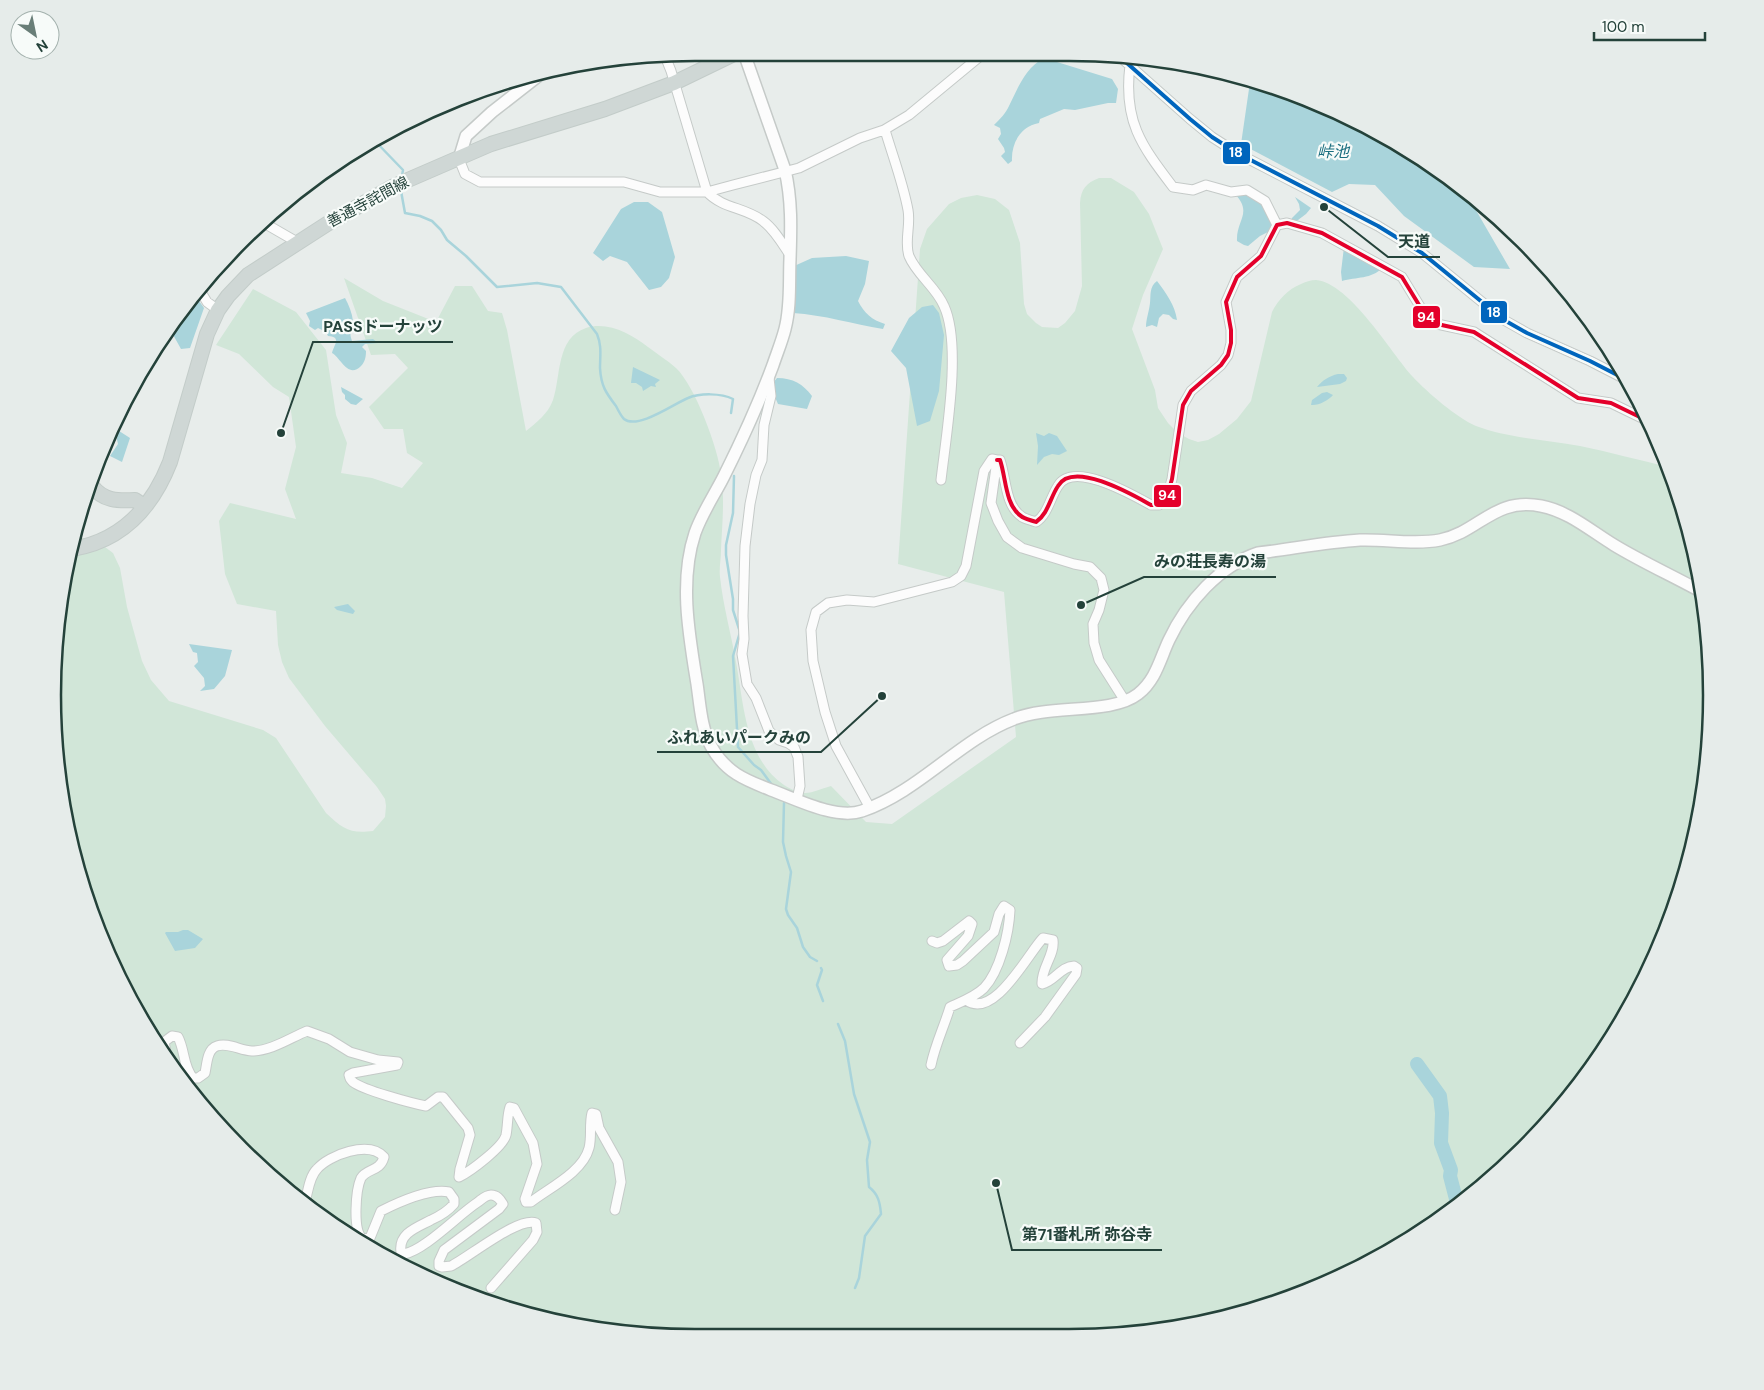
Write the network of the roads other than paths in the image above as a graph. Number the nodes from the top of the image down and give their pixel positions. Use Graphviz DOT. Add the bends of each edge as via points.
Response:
graph roads {
  1 [pos="719,61"];
  2 [pos="747,61"];
  3 [pos="975,61"];
  4 [pos="668,62"];
  5 [pos="1130,65"];
  6 [pos="674,83"];
  7 [pos="528,84"];
  8 [pos="885,130"];
  9 [pos="459,159"];
  10 [pos="785,170"];
  11 [pos="707,192"];
  12 [pos="1277,225"];
  13 [pos="269,226"];
  14 [pos="296,242"];
  15 [pos="790,255"];
  16 [pos="203,296"];
  17 [pos="218,310"];
  18 [pos="1616,375"];
  19 [pos="769,376"];
  20 [pos="1637,416"];
  21 [pos="997,460"];
  22 [pos="941,480"];
  23 [pos="95,491"];
  24 [pos="144,506"];
  25 [pos="79,548"];
  26 [pos="1693,588"];
  27 [pos="1124,701"];
  28 [pos="797,799"];
  29 [pos="870,808"];
  30 [pos="932,940"];
  31 [pos="966,1000"];
  32 [pos="165,1042"];
  33 [pos="1020,1043"];
  34 [pos="931,1065"];
  35 [pos="307,1196"];
  36 [pos="615,1210"];
  37 [pos="357,1231"];
  38 [pos="369,1238"];
  39 [pos="491,1288"];
  1 -- 6 [label="main road, 善通寺詫間線"];
  2 -- 10 [label="street"];
  3 -- 8 [label="street" via="909,115"];
  4 -- 6 [label="street"];
  5 -- 12 [label="street" via="1128,103 1132,122 1139,138 1173,187 1193,190 1206,186 1231,192 1247,190 1265,201"];
  5 -- 18 [label="street" via="1190,120 1237,153 1385,230 1422,254 1504,320"];
  6 -- 9 [label="main road, 善通寺詫間線" via="491,144"];
  6 -- 11 [label="street"];
  7 -- 9 [label="street" via="466,136"];
  8 -- 10 [label="street" via="860,138 799,168"];
  8 -- 22 [label="street" via="909,213 909,255 944,306 951,335 950,398"];
  9 -- 11 [label="street" via="465,174 480,182 624,182 660,192"];
  9 -- 14 [label="main road, 善通寺詫間線" via="394,186"];
  10 -- 11 [label="street"];
  10 -- 15 [label="street" via="792,228"];
  11 -- 15 [label="street" via="722,204 763,221"];
  12 -- 20 [label="street" via="1287,223 1322,232 1402,277 1427,318 1437,324 1474,332 1578,398 1611,403"];
  12 -- 21 [label="street" via="1261,256 1237,277 1226,302 1231,330 1228,355 1191,391 1183,405 1166,500 1159,505 1151,504 1105,482 1064,479 1058,484 1043,518 1036,522 1021,516 1013,508 1000,460"];
  13 -- 14 [label="street"];
  14 -- 17 [label="main road, 善通寺詫間線" via="248,275"];
  15 -- 19 [label="street" via="788,315"];
  16 -- 17 [label="street"];
  17 -- 24 [label="main road, 善通寺詫間線" via="207,334 170,462 154,494"];
  19 -- 28 [label="street" via="770,396 762,460 750,504 745,546 742,654 746,684 756,698 769,731 778,740 794,747 798,757 800,786"];
  19 -- 28 [label="street" via="744,438 696,532 688,571 687,602 701,709 712,748 724,765 742,779"];
  21 -- 27 [label="street" via="991,503 1007,537 1022,548 1090,567 1102,578 1104,590 1093,624 1094,643"];
  21 -- 29 [label="street" via="992,459 984,471 966,566 961,576 952,582 874,602 847,600 828,603 816,612 811,630 813,661 825,712 836,746"];
  23 -- 24 [label="main road" via="115,501 135,500"];
  24 -- 25 [label="main road, 善通寺詫間線" via="111,537"];
  26 -- 27 [label="street" via="1616,547 1559,510 1526,504 1513,505 1441,540 1360,540 1258,553 1224,571 1198,596 1170,638 1156,674 1140,693"];
  27 -- 29 [label="street" via="1015,718 976,738 926,776"];
  28 -- 29 [label="street" via="836,812 851,813"];
  30 -- 31 [label="street" via="937,943 943,941 969,921 972,924 968,936 947,960 949,966 957,965 994,932 1004,906 1010,910 1001,958 984,987"];
  31 -- 33 [label="street" via="980,1003 991,998 1019,972 1038,943 1044,938 1053,940 1042,984 1070,966 1077,968 1076,974 1045,1017"];
  31 -- 34 [label="street" via="950,1007"];
  32 -- 36 [label="street" via="172,1036 178,1038 192,1078 205,1073 210,1052 215,1046 260,1050 307,1031 350,1052 398,1062 397,1065 349,1075 355,1084 426,1106 443,1097 470,1135 459,1177 504,1142 507,1116 510,1107 514,1108 533,1143 537,1164 526,1202 582,1163 589,1149 592,1113 596,1114 599,1128 618,1162 620,1182"];
  35 -- 37 [label="street" via="317,1169 337,1156 365,1149 381,1154 384,1157 380,1165 362,1177 356,1206"];
  38 -- 39 [label="street" via="382,1211 434,1191 449,1192 454,1204 446,1212 407,1233 400,1243 401,1252 412,1252 487,1196 498,1197 503,1204 499,1209 444,1250 439,1261 439,1266 451,1266 514,1226 527,1221 536,1223 537,1232 533,1240"];
}
